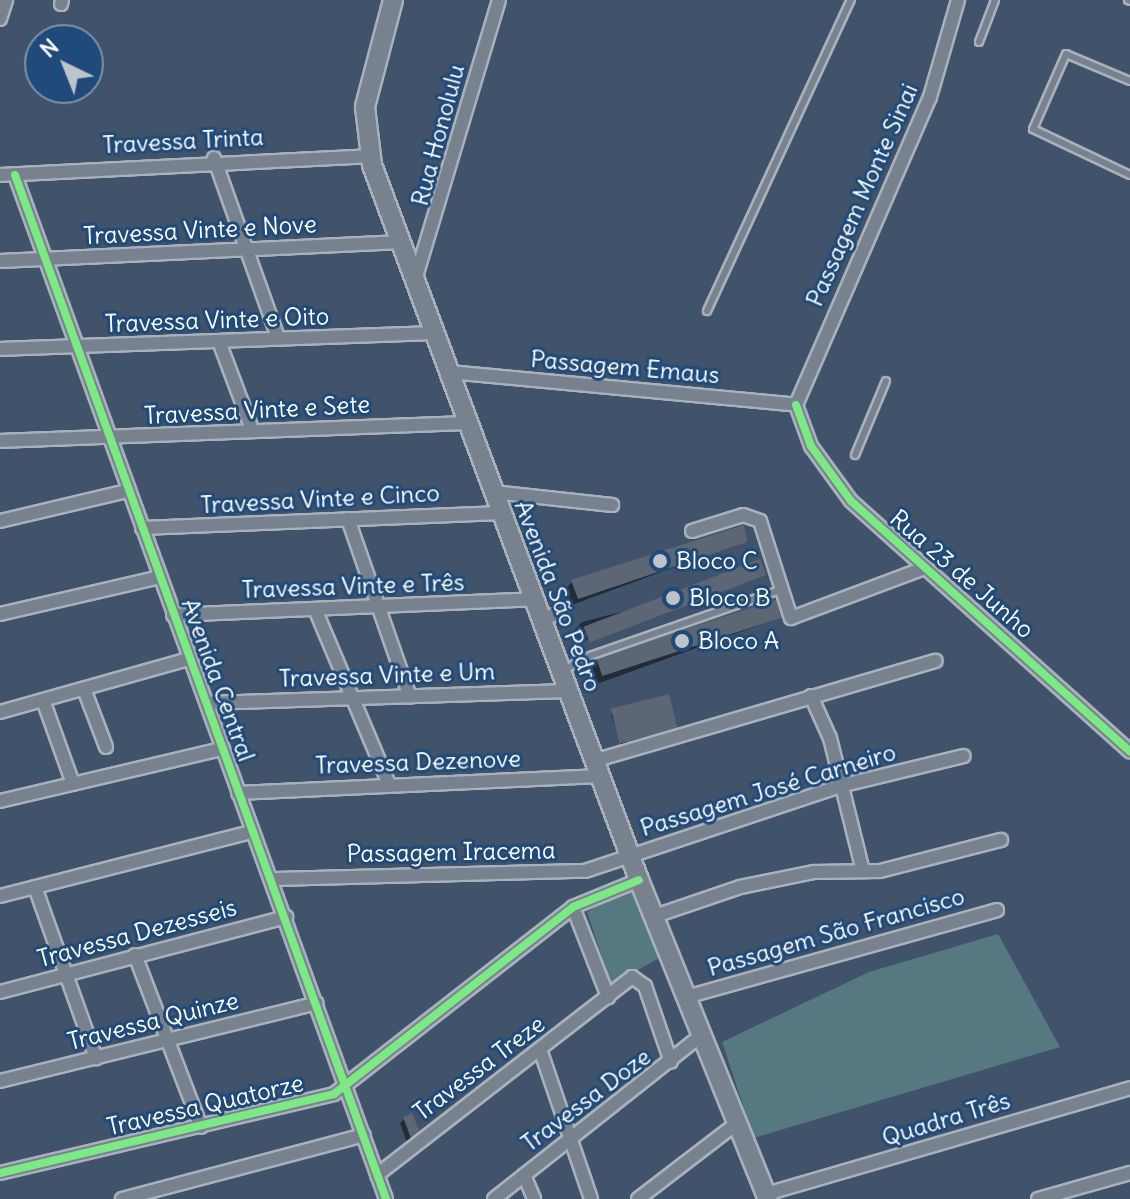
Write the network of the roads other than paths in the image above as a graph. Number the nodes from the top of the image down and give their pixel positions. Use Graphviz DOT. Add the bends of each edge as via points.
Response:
graph roads {
  1 [pos="6,0"];
  2 [pos="393,0"];
  3 [pos="499,0"];
  4 [pos="851,0"];
  5 [pos="958,0"];
  6 [pos="995,0"];
  7 [pos="0,19"];
  8 [pos="979,42"];
  9 [pos="1130,81"];
  10 [pos="369,156"];
  11 [pos="214,158"];
  12 [pos="0,175"];
  13 [pos="15,175"];
  14 [pos="1130,175"];
  15 [pos="402,242"];
  16 [pos="248,247"];
  17 [pos="42,259"];
  18 [pos="0,261"];
  19 [pos="415,280"];
  20 [pos="707,311"];
  21 [pos="435,333"];
  22 [pos="278,338"];
  23 [pos="220,344"];
  24 [pos="75,347"];
  25 [pos="0,349"];
  26 [pos="450,372"];
  27 [pos="886,381"];
  28 [pos="796,405"];
  29 [pos="467,423"];
  30 [pos="252,429"];
  31 [pos="110,439"];
  32 [pos="0,441"];
  33 [pos="855,455"];
  34 [pos="127,491"];
  35 [pos="493,492"];
  36 [pos="612,505"];
  37 [pos="501,513"];
  38 [pos="348,519"];
  39 [pos="0,521"];
  40 [pos="142,528"];
  41 [pos="692,531"];
  42 [pos="925,568"];
  43 [pos="160,577"];
  44 [pos="780,590"];
  45 [pos="534,599"];
  46 [pos="379,607"];
  47 [pos="315,609"];
  48 [pos="561,612"];
  49 [pos="0,614"];
  50 [pos="173,615"];
  51 [pos="541,620"];
  52 [pos="188,659"];
  53 [pos="936,661"];
  54 [pos="562,673"];
  55 [pos="84,689"];
  56 [pos="569,691"];
  57 [pos="811,696"];
  58 [pos="410,697"];
  59 [pos="353,698"];
  60 [pos="43,700"];
  61 [pos="207,703"];
  62 [pos="0,712"];
  63 [pos="106,747"];
  64 [pos="1129,747"];
  65 [pos="222,749"];
  66 [pos="964,756"];
  67 [pos="596,768"];
  68 [pos="73,784"];
  69 [pos="389,784"];
  70 [pos="844,785"];
  71 [pos="238,793"];
  72 [pos="0,801"];
  73 [pos="252,832"];
  74 [pos="1001,840"];
  75 [pos="631,856"];
  76 [pos="585,871"];
  77 [pos="863,871"];
  78 [pos="271,879"];
  79 [pos="639,880"];
  80 [pos="35,887"];
  81 [pos="593,894"];
  82 [pos="0,896"];
  83 [pos="573,907"];
  84 [pos="997,910"];
  85 [pos="655,916"];
  86 [pos="286,917"];
  87 [pos="135,955"];
  88 [pos="67,973"];
  89 [pos="0,992"];
  90 [pos="608,997"];
  91 [pos="686,997"];
  92 [pos="317,1003"];
  93 [pos="703,1034"];
  94 [pos="169,1041"];
  95 [pos="540,1049"];
  96 [pos="96,1058"];
  97 [pos="671,1062"];
  98 [pos="0,1081"];
  99 [pos="347,1086"];
  100 [pos="1129,1092"];
  101 [pos="737,1123"];
  102 [pos="201,1127"];
  103 [pos="364,1135"];
  104 [pos="569,1139"];
  105 [pos="0,1173"];
  106 [pos="1130,1173"];
  107 [pos="377,1175"];
  108 [pos="524,1175"];
  109 [pos="767,1196"];
  110 [pos="122,1199"];
  111 [pos="386,1199"];
  112 [pos="494,1199"];
  113 [pos="534,1199"];
  114 [pos="591,1199"];
  115 [pos="638,1199"];
  116 [pos="1038,1199"];
  1 -- 7 [label="street"];
  2 -- 10 [label="main road, Avenida São Pedro" via="365,107"];
  3 -- 19 [label="street, Rua Honolulu"];
  4 -- 20 [label="lane"];
  5 -- 28 [label="street, Passagem Monte Sinai" via="930,97"];
  6 -- 8 [label="lane"];
  9 -- 14 [label="lane" via="1066,54 1033,129"];
  10 -- 11 [label="street, Travessa Trinta"];
  10 -- 15 [label="main road, Avenida São Pedro"];
  11 -- 13 [label="street, Travessa Trinta"];
  11 -- 16 [label="street"];
  12 -- 13 [label="street, Travessa Trinta"];
  13 -- 17 [label="street, Avenida Central"];
  15 -- 16 [label="street, Travessa Vinte e Nove"];
  15 -- 19 [label="main road, Avenida São Pedro"];
  16 -- 17 [label="street, Travessa Vinte e Nove"];
  16 -- 22 [label="street"];
  17 -- 18 [label="street, Travessa Vinte e Nove"];
  17 -- 24 [label="street, Avenida Central"];
  19 -- 21 [label="main road, Avenida São Pedro"];
  21 -- 22 [label="street, Travessa Vinte e Oito"];
  21 -- 26 [label="main road, Avenida São Pedro"];
  22 -- 23 [label="street, Travessa Vinte e Oito"];
  23 -- 24 [label="street, Travessa Vinte e Oito"];
  23 -- 30 [label="street"];
  24 -- 25 [label="street, Travessa Vinte e Oito"];
  24 -- 31 [label="street, Avenida Central"];
  26 -- 28 [label="street, Passagem Emaus"];
  26 -- 29 [label="main road, Avenida São Pedro"];
  27 -- 33 [label="lane"];
  28 -- 42 [label="street, Rua 23 de Junho" via="829,476"];
  29 -- 30 [label="street, Travessa Vinte e Sete"];
  29 -- 35 [label="main road, Avenida São Pedro"];
  30 -- 31 [label="street, Travessa Vinte e Sete"];
  31 -- 32 [label="street, Travessa Vinte e Sete"];
  31 -- 34 [label="street, Avenida Central"];
  34 -- 39 [label="street"];
  34 -- 40 [label="street, Avenida Central"];
  35 -- 36 [label="street"];
  35 -- 37 [label="main road, Avenida São Pedro"];
  37 -- 38 [label="street, Travessa Vinte e Cinco"];
  37 -- 45 [label="main road, Avenida São Pedro"];
  38 -- 40 [label="street, Travessa Vinte e Cinco"];
  38 -- 46 [label="street"];
  40 -- 43 [label="street, Avenida Central"];
  41 -- 44 [label="street" via="743,515 760,521"];
  42 -- 44 [label="street" via="807,612 787,615"];
  42 -- 64 [label="street, Rua 23 de Junho"];
  43 -- 49 [label="street"];
  43 -- 50 [label="street, Avenida Central"];
  44 -- 54 [label="lane" via="581,659"];
  45 -- 46 [label="street, Travessa Vinte e Três"];
  45 -- 51 [label="main road, Avenida São Pedro"];
  46 -- 47 [label="street, Travessa Vinte e Três"];
  46 -- 58 [label="street"];
  47 -- 50 [label="street, Travessa Vinte e Três"];
  47 -- 59 [label="street"];
  48 -- 51 [label="street"];
  50 -- 52 [label="street, Avenida Central"];
  51 -- 54 [label="main road, Avenida São Pedro"];
  52 -- 55 [label="street"];
  52 -- 61 [label="street, Avenida Central"];
  53 -- 57 [label="street"];
  54 -- 56 [label="main road, Avenida São Pedro"];
  55 -- 60 [label="street"];
  55 -- 63 [label="street"];
  56 -- 58 [label="street, Travessa Vinte e Um"];
  56 -- 67 [label="main road, Avenida São Pedro"];
  57 -- 67 [label="street"];
  57 -- 70 [label="street"];
  58 -- 59 [label="street, Travessa Vinte e Um"];
  59 -- 61 [label="street, Travessa Vinte e Um"];
  59 -- 69 [label="street"];
  60 -- 62 [label="street"];
  60 -- 68 [label="street"];
  61 -- 65 [label="street, Avenida Central"];
  65 -- 68 [label="street"];
  65 -- 71 [label="street, Avenida Central"];
  66 -- 70 [label="street, Passagem José Carneiro"];
  67 -- 69 [label="street, Travessa Dezenove"];
  67 -- 75 [label="main road, Avenida São Pedro"];
  68 -- 72 [label="street"];
  69 -- 71 [label="street, Travessa Dezenove"];
  70 -- 75 [label="street, Passagem José Carneiro"];
  70 -- 77 [label="street"];
  71 -- 73 [label="street, Avenida Central"];
  73 -- 78 [label="street, Avenida Central"];
  73 -- 80 [label="street"];
  74 -- 77 [label="street"];
  75 -- 76 [label="street, Passagem Iracema"];
  75 -- 79 [label="main road, Avenida São Pedro"];
  76 -- 78 [label="street, Passagem Iracema"];
  76 -- 81 [label="street"];
  77 -- 85 [label="street" via="783,877"];
  78 -- 86 [label="street, Avenida Central"];
  79 -- 81 [label="street, Travessa Quatorze"];
  79 -- 85 [label="main road, Avenida São Pedro"];
  80 -- 82 [label="street"];
  80 -- 88 [label="street"];
  81 -- 83 [label="street, Travessa Quatorze"];
  83 -- 90 [label="street"];
  83 -- 99 [label="street, Travessa Quatorze"];
  84 -- 91 [label="street, Passagem São Francisco"];
  85 -- 91 [label="main road, Avenida São Pedro"];
  86 -- 87 [label="street, Travessa Dezesseis"];
  86 -- 92 [label="street, Avenida Central"];
  87 -- 88 [label="street, Travessa Dezesseis"];
  87 -- 94 [label="street"];
  88 -- 89 [label="street, Travessa Dezesseis"];
  88 -- 96 [label="street"];
  90 -- 95 [label="street, Travessa Treze"];
  90 -- 97 [label="street, Travessa Treze" via="640,978"];
  91 -- 93 [label="main road, Avenida São Pedro"];
  92 -- 94 [label="street, Travessa Quinze"];
  92 -- 99 [label="street, Avenida Central"];
  93 -- 97 [label="street, Travessa Doze"];
  93 -- 101 [label="main road, Avenida São Pedro"];
  94 -- 96 [label="street, Travessa Quinze"];
  94 -- 102 [label="street"];
  95 -- 104 [label="street"];
  95 -- 107 [label="street, Travessa Treze"];
  96 -- 98 [label="street, Travessa Quinze"];
  97 -- 104 [label="street, Travessa Doze"];
  99 -- 102 [label="street, Travessa Quatorze"];
  99 -- 103 [label="street, Avenida Central"];
  100 -- 109 [label="street, Quadra Três"];
  101 -- 109 [label="main road, Avenida São Pedro"];
  101 -- 115 [label="street"];
  102 -- 105 [label="street, Travessa Quatorze"];
  103 -- 107 [label="street, Avenida Central"];
  103 -- 110 [label="street"];
  104 -- 108 [label="street, Travessa Doze"];
  104 -- 114 [label="street"];
  106 -- 116 [label="street"];
  107 -- 111 [label="street, Avenida Central"];
  108 -- 112 [label="street, Travessa Doze"];
  108 -- 113 [label="street"];
}
